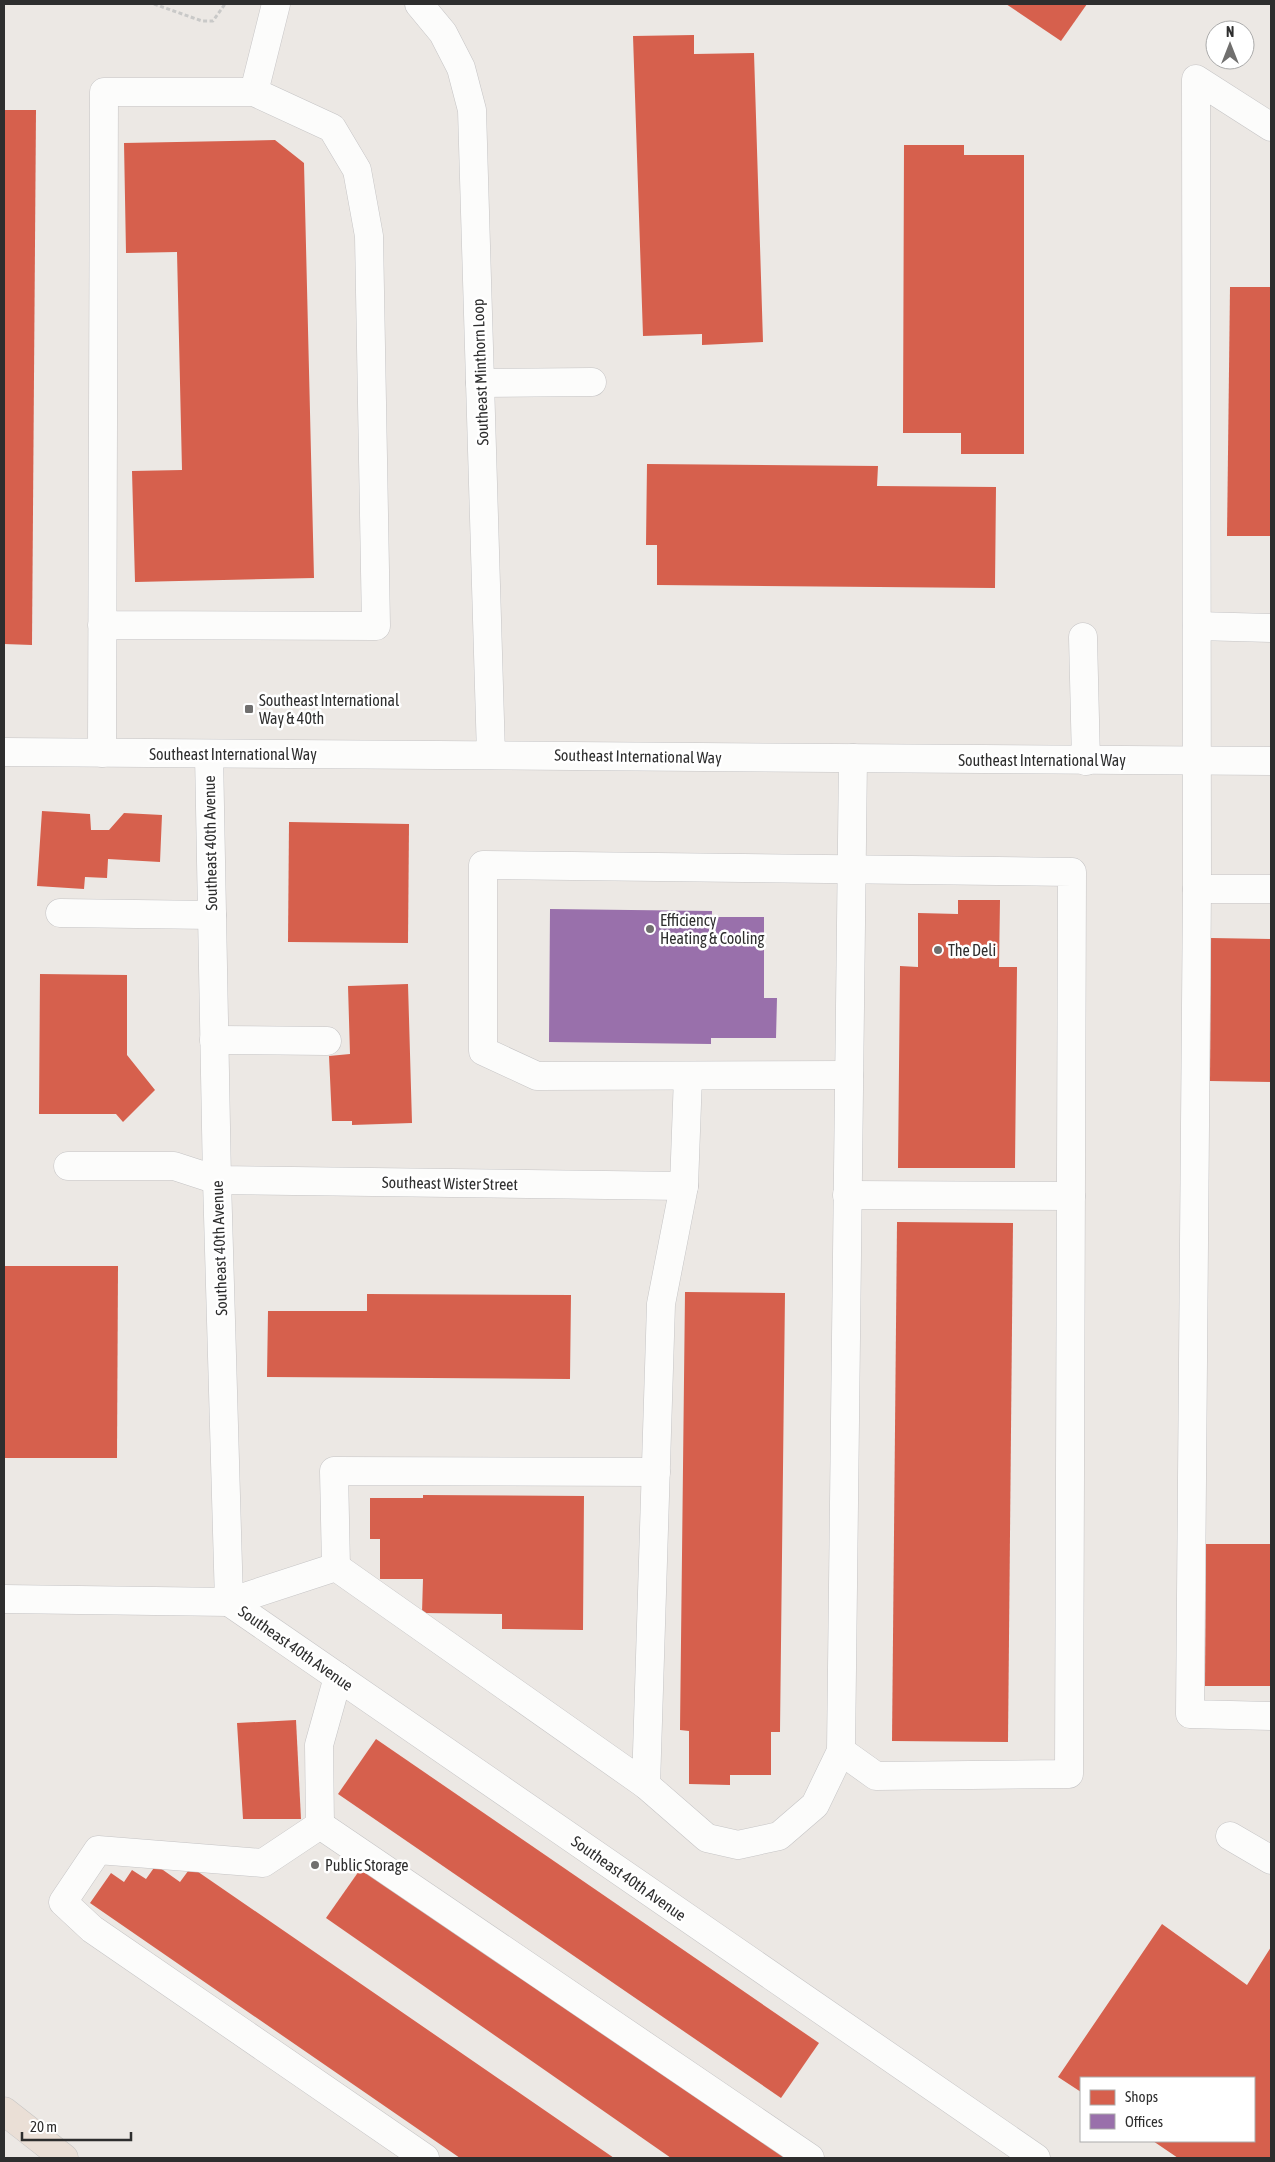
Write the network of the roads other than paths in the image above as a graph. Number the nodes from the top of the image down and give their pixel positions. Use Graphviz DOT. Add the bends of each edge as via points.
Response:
graph roads {
  1 [pos="276,4"];
  2 [pos="419,4"];
  3 [pos="254,92"];
  4 [pos="1271,128"];
  5 [pos="592,382"];
  6 [pos="480,383"];
  7 [pos="102,625"];
  8 [pos="1197,626"];
  9 [pos="1271,628"];
  10 [pos="1083,637"];
  11 [pos="4,752"];
  12 [pos="102,753"];
  13 [pos="208,754"];
  14 [pos="491,755"];
  15 [pos="853,758"];
  16 [pos="1198,760"];
  17 [pos="1086,761"];
  18 [pos="1271,761"];
  19 [pos="852,869"];
  20 [pos="1197,889"];
  21 [pos="1271,889"];
  22 [pos="60,913"];
  23 [pos="212,915"];
  24 [pos="214,1040"];
  25 [pos="327,1041"];
  26 [pos="849,1075"];
  27 [pos="688,1076"];
  28 [pos="68,1166"];
  29 [pos="217,1180"];
  30 [pos="684,1186"];
  31 [pos="847,1195"];
  32 [pos="1071,1196"];
  33 [pos="656,1472"];
  34 [pos="336,1566"];
  35 [pos="4,1599"];
  36 [pos="229,1602"];
  37 [pos="338,1677"];
  38 [pos="1271,1716"];
  39 [pos="841,1751"];
  40 [pos="646,1785"];
  41 [pos="320,1825"];
  42 [pos="1230,1836"];
  43 [pos="1271,1860"];
  44 [pos="4,2110"];
  45 [pos="64,2158"];
  46 [pos="425,2158"];
  47 [pos="810,2158"];
  48 [pos="1036,2158"];
  1 -- 3 [label="street"];
  2 -- 6 [label="street, Southeast Minthorn Loop" via="443,33 461,68 472,110"];
  3 -- 7 [label="street" via="104,92"];
  3 -- 7 [label="street" via="332,128 358,170 369,236 376,626"];
  4 -- 8 [label="street" via="1196,79"];
  5 -- 6 [label="street"];
  6 -- 14 [label="street, Southeast Minthorn Loop"];
  7 -- 12 [label="street"];
  8 -- 9 [label="street"];
  8 -- 16 [label="street"];
  10 -- 17 [label="street"];
  11 -- 12 [label="street, Southeast International Way"];
  12 -- 13 [label="street, Southeast International Way"];
  13 -- 14 [label="street, Southeast International Way"];
  13 -- 23 [label="street, Southeast 40th Avenue"];
  14 -- 15 [label="street, Southeast International Way"];
  15 -- 17 [label="street, Southeast International Way"];
  15 -- 19 [label="street"];
  16 -- 17 [label="street, Southeast International Way"];
  16 -- 18 [label="street, Southeast International Way"];
  16 -- 20 [label="street"];
  19 -- 26 [label="street"];
  19 -- 27 [label="street" via="483,865 483,1051 537,1076"];
  19 -- 32 [label="street" via="1072,872"];
  20 -- 21 [label="street"];
  20 -- 38 [label="street" via="1190,1714"];
  22 -- 23 [label="street"];
  23 -- 24 [label="street, Southeast 40th Avenue"];
  24 -- 25 [label="street"];
  24 -- 29 [label="street, Southeast 40th Avenue"];
  26 -- 27 [label="street"];
  26 -- 31 [label="street"];
  27 -- 30 [label="street"];
  28 -- 29 [label="street, Southeast Wister Street" via="174,1166"];
  29 -- 30 [label="street, Southeast Wister Street"];
  29 -- 36 [label="street, Southeast 40th Avenue"];
  30 -- 33 [label="street" via="661,1304"];
  31 -- 32 [label="street"];
  31 -- 39 [label="street"];
  32 -- 39 [label="street" via="1069,1774 876,1776"];
  33 -- 34 [label="street" via="334,1471"];
  33 -- 40 [label="street"];
  34 -- 36 [label="street"];
  34 -- 40 [label="street"];
  35 -- 36 [label="street"];
  36 -- 37 [label="street, Southeast 40th Avenue"];
  37 -- 41 [label="street" via="319,1746"];
  37 -- 48 [label="street, Southeast 40th Avenue"];
  39 -- 40 [label="street" via="816,1805 779,1836 738,1845 707,1838"];
  41 -- 46 [label="street" via="264,1863 98,1850 62,1902 92,1929"];
  41 -- 47 [label="street"];
  42 -- 43 [label="street"];
  44 -- 45 [label="highway"];
}
